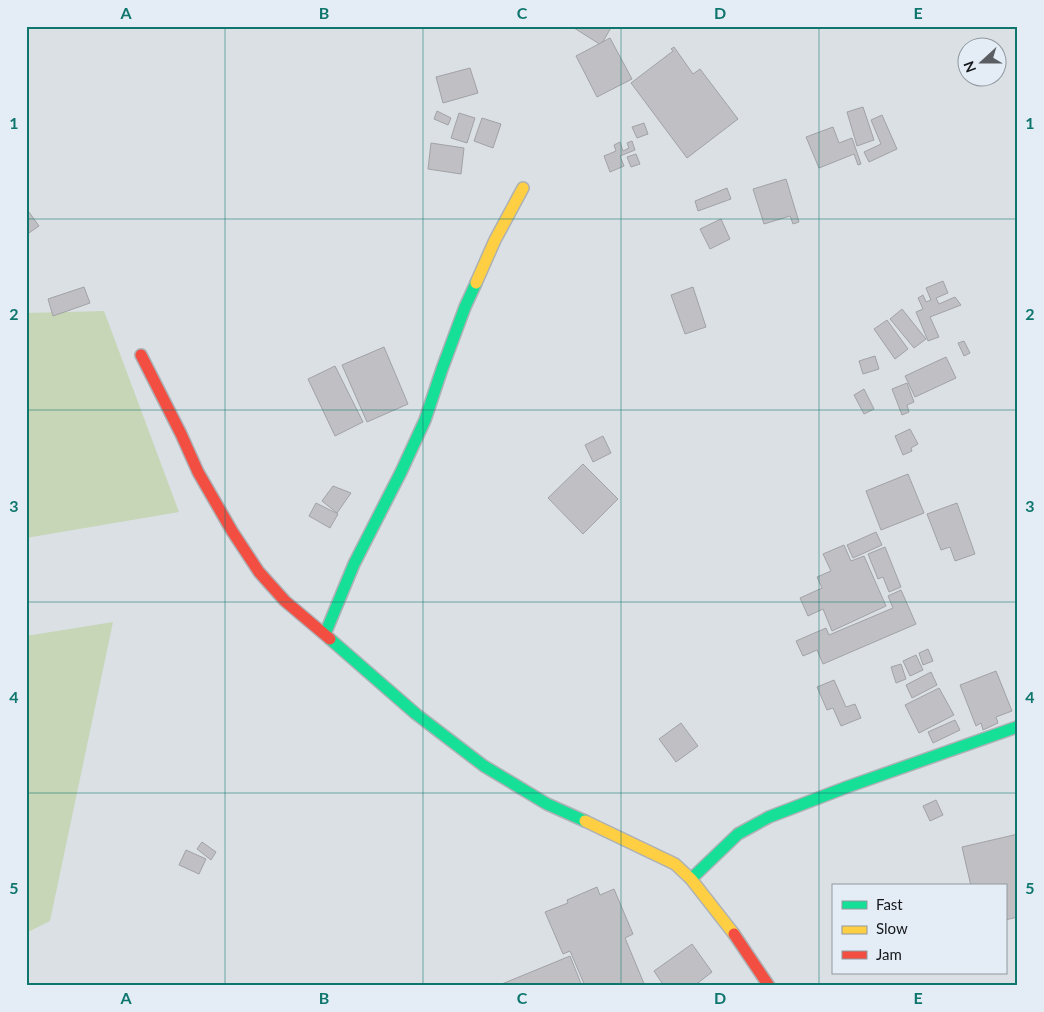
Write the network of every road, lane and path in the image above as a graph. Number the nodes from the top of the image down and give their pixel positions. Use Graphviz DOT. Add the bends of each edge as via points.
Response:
graph roads {
  1 [pos="523,188"];
  2 [pos="141,355"];
  3 [pos="326,634"];
  4 [pos="1017,727"];
  5 [pos="691,879"];
  6 [pos="769,986"];
  1 -- 3 [label="street" via="465,307 425,420 354,564"];
  2 -- 3 [label="street" via="198,472 258,572 285,601"];
  3 -- 5 [label="street" via="416,714 484,766 547,804 675,864"];
  4 -- 5 [label="street" via="769,817 738,834"];
  5 -- 6 [label="street"];
}
